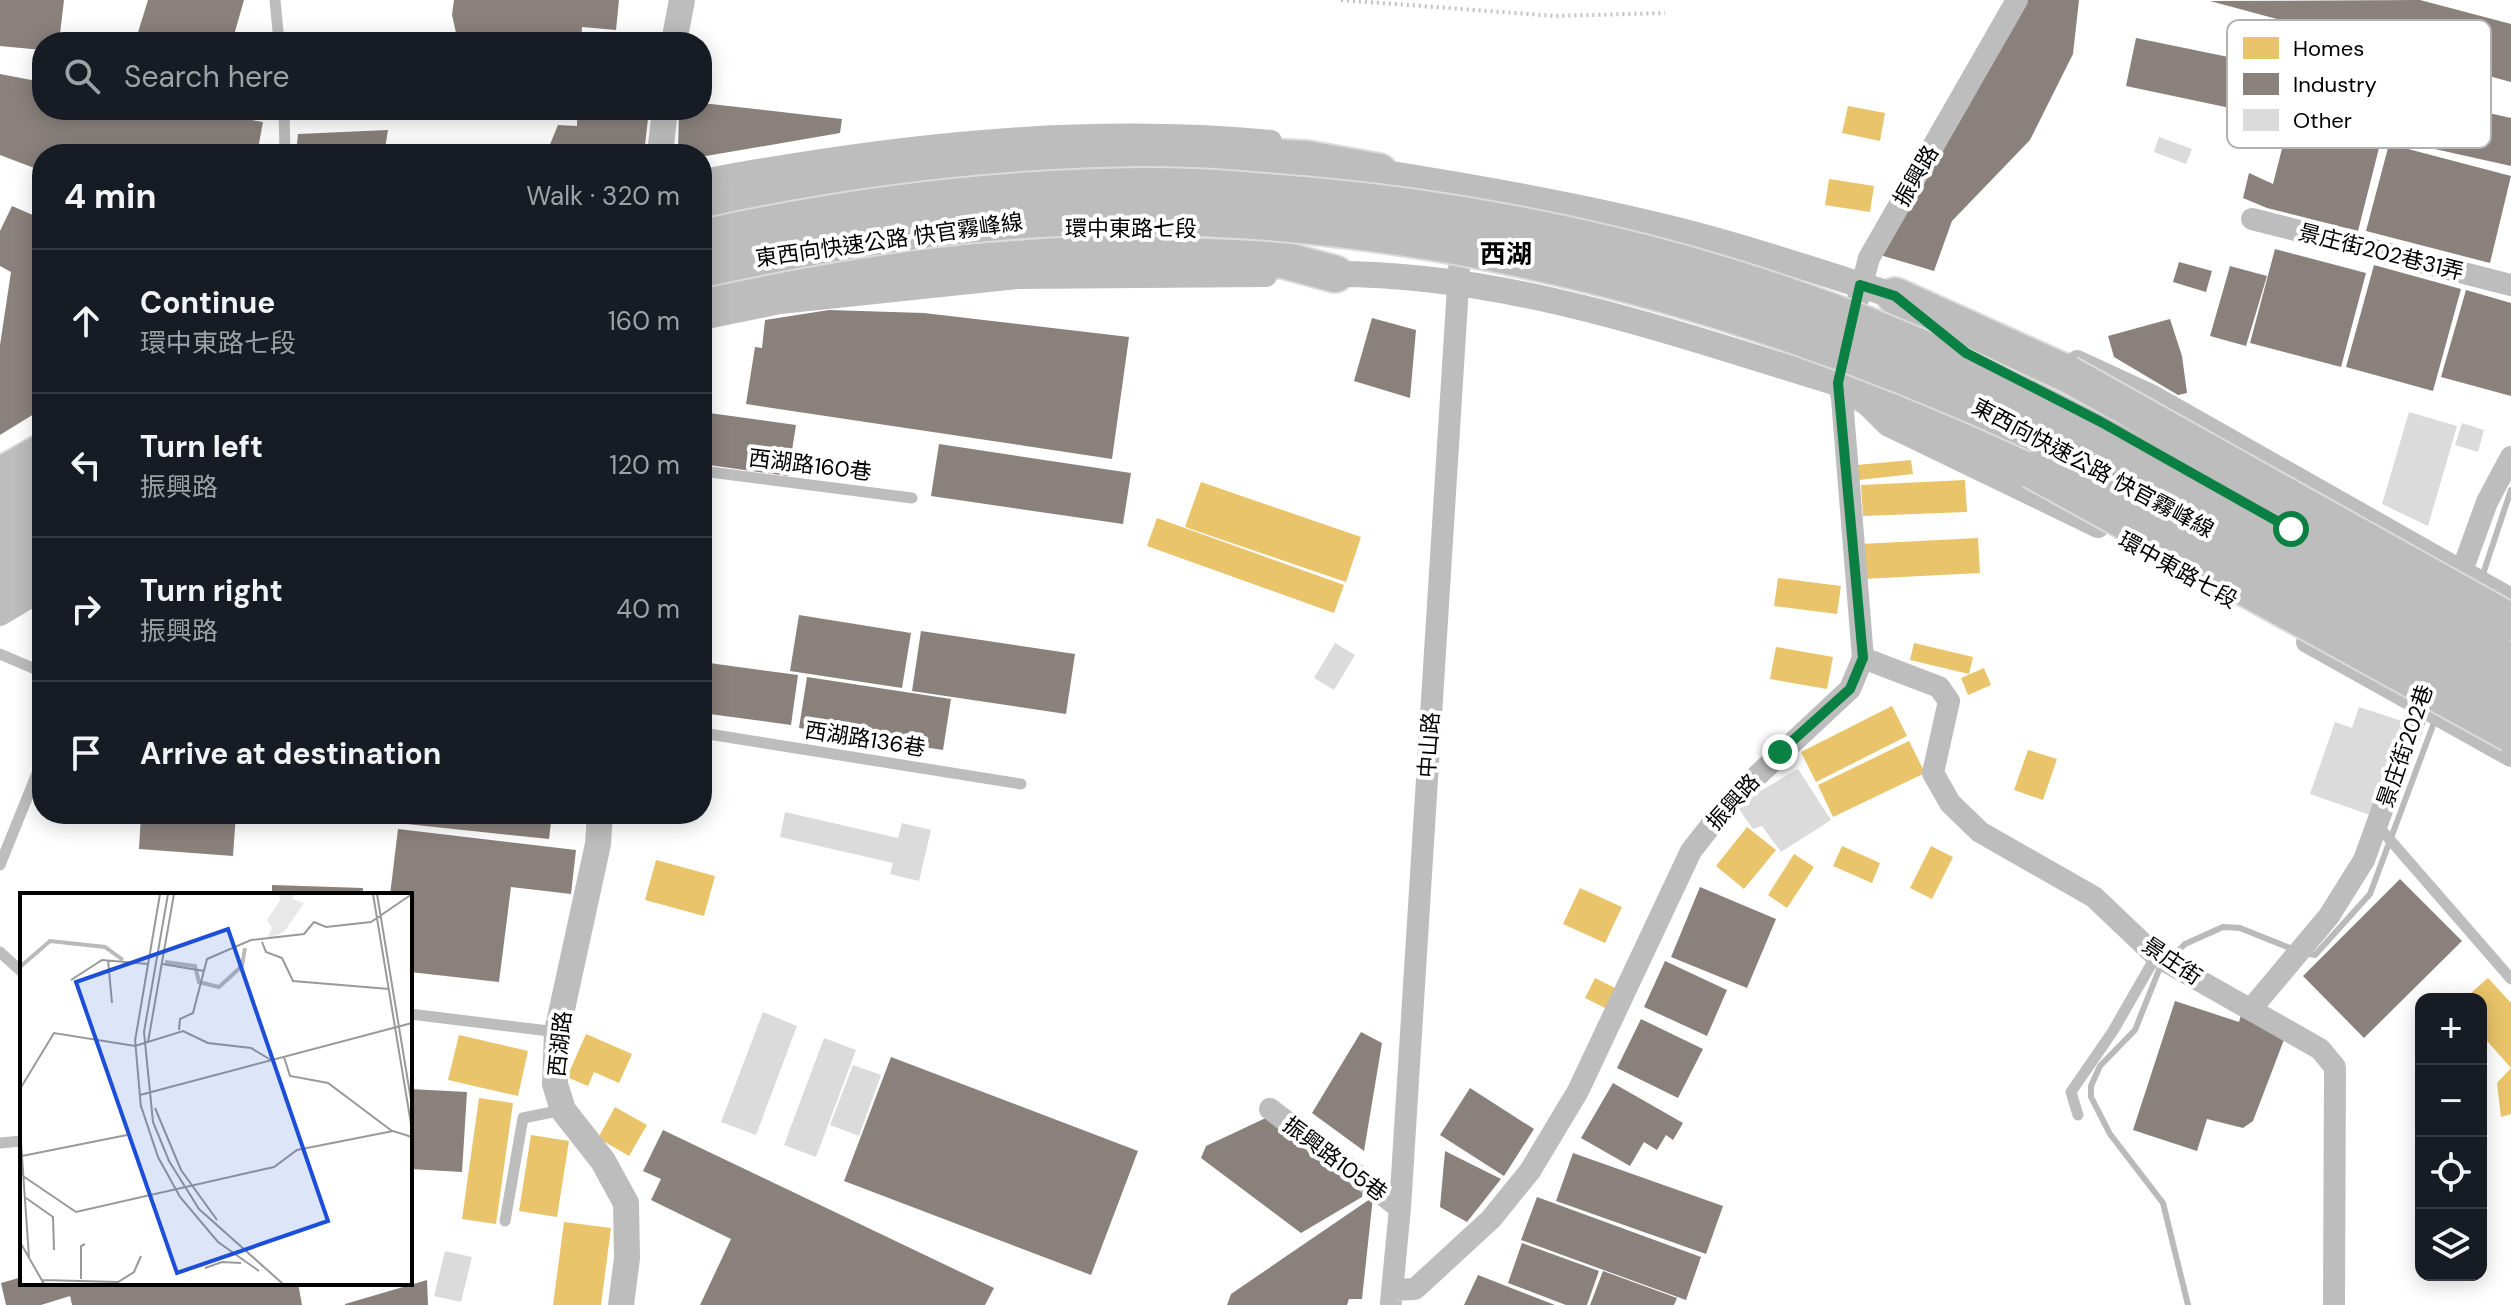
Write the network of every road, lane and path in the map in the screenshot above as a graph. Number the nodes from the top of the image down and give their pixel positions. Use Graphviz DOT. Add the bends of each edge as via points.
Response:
graph roads {
  1 [pos="275,0"];
  2 [pos="682,0"];
  3 [pos="1341,0"];
  4 [pos="2017,0"];
  5 [pos="1665,13"];
  6 [pos="278,32"];
  7 [pos="676,32"];
  8 [pos="284,120"];
  9 [pos="664,120"];
  10 [pos="285,144"];
  11 [pos="661,144"];
  12 [pos="1379,172"];
  13 [pos="712,178"];
  14 [pos="1466,186"];
  15 [pos="712,198"];
  16 [pos="2252,219"];
  17 [pos="712,226"];
  18 [pos="712,236"];
  19 [pos="712,267"];
  20 [pos="1335,274"];
  21 [pos="712,275"];
  22 [pos="1458,282"];
  23 [pos="1860,285"];
  24 [pos="2511,285"];
  25 [pos="712,296"];
  26 [pos="1895,296"];
  27 [pos="712,317"];
  28 [pos="1843,385"];
  29 [pos="32,442"];
  30 [pos="2511,457"];
  31 [pos="32,458"];
  32 [pos="0,463"];
  33 [pos="712,472"];
  34 [pos="0,476"];
  35 [pos="32,483"];
  36 [pos="912,498"];
  37 [pos="0,503"];
  38 [pos="32,505"];
  39 [pos="0,525"];
  40 [pos="32,539"];
  41 [pos="32,548"];
  42 [pos="0,558"];
  43 [pos="0,567"];
  44 [pos="2462,570"];
  45 [pos="32,571"];
  46 [pos="0,589"];
  47 [pos="32,596"];
  48 [pos="2511,599"];
  49 [pos="0,615"];
  50 [pos="2474,621"];
  51 [pos="2511,649"];
  52 [pos="0,654"];
  53 [pos="1863,658"];
  54 [pos="2511,662"];
  55 [pos="32,668"];
  56 [pos="2445,669"];
  57 [pos="2511,697"];
  58 [pos="2421,706"];
  59 [pos="2511,706"];
  60 [pos="2511,734"];
  61 [pos="712,735"];
  62 [pos="2511,756"];
  63 [pos="1021,784"];
  64 [pos="32,786"];
  65 [pos="599,824"];
  66 [pos="2378,826"];
  67 [pos="0,865"];
  68 [pos="0,952"];
  69 [pos="2156,956"];
  70 [pos="20,970"];
  71 [pos="2511,979"];
  72 [pos="2251,1009"];
  73 [pos="412,1014"];
  74 [pos="557,1032"];
  75 [pos="1270,1109"];
  76 [pos="563,1110"];
  77 [pos="2078,1115"];
  78 [pos="20,1141"];
  79 [pos="0,1143"];
  80 [pos="1400,1208"];
  81 [pos="505,1221"];
  82 [pos="1391,1298"];
  83 [pos="621,1305"];
  84 [pos="2334,1305"];
  1 -- 6 [label="lane"];
  2 -- 7 [label="street"];
  3 -- 5 [label="path" via="1555,16"];
  4 -- 23 [label="street, 振興路" via="1869,258"];
  8 -- 10 [label="lane"];
  9 -- 11 [label="street"];
  12 -- 13 [label="street" via="1297,143 1130,135 906,146"];
  12 -- 14 [label="street"];
  12 -- 15 [label="highway" via="1306,159 1117,154 939,162"];
  12 -- 17 [label="street" via="1301,183 1186,173 1056,176 825,203"];
  14 -- 22 [label="street, 中山路"];
  14 -- 23 [label="street" via="1686,232"];
  16 -- 24 [label="street, 景庄街202巷31弄"];
  18 -- 54 [label="highway, 東西向快速公路 快官霧峰線, bridge" via="827,213 996,191 1144,186 1367,201 1584,239 1813,304 1958,364 2095,432"];
  19 -- 57 [label="highway, 東西向快速公路 快官霧峰線, bridge" via="995,222 1160,218 1382,234 1685,297 1887,369 2036,433"];
  20 -- 22 [label="street, 環中東路七段"];
  20 -- 25 [label="highway" via="1283,260 1099,253 849,271"];
  20 -- 27 [label="street, 環中東路七段" via="1018,278 780,303"];
  21 -- 22 [label="street, 環中東路七段" via="995,229 1075,227 1221,229 1391,245"];
  22 -- 28 [label="street, 環中東路七段" via="1638,320"];
  22 -- 80 [label="street, 中山路"];
  23 -- 26 [label="street"];
  23 -- 28 [label="street, 振興路"];
  26 -- 44 [label="street" via="1955,306 2153,396"];
  26 -- 50 [label="highway, bridge" via="2068,374"];
  26 -- 50 [label="street" via="1966,353"];
  28 -- 53 [label="street, 振興路"];
  28 -- 56 [label="street, 環中東路七段" via="1875,378 2029,440"];
  28 -- 58 [label="street, 環中東路七段" via="1887,425 2046,498"];
  28 -- 60 [label="highway, bridge" via="2032,470"];
  29 -- 32 [label="street"];
  30 -- 44 [label="street, 景庄街202巷" via="2487,502"];
  31 -- 34 [label="highway"];
  33 -- 36 [label="lane, 西湖路160巷"];
  35 -- 37 [label="street"];
  38 -- 39 [label="highway"];
  40 -- 42 [label="highway"];
  41 -- 43 [label="street"];
  44 -- 48 [label="street"];
  44 -- 50 [label="street, 景庄街202巷"];
  45 -- 46 [label="highway"];
  47 -- 49 [label="street"];
  50 -- 51 [label="street"];
  50 -- 56 [label="street, 景庄街202巷"];
  52 -- 55 [label="lane"];
  53 -- 69 [label="street, 景庄街" via="1939,687 1949,701 1933,773 1961,816 2094,897"];
  53 -- 82 [label="street, 振興路" via="1850,689 1730,801 1691,851 1578,1091 1530,1171 1491,1219 1415,1289"];
  56 -- 58 [label="street, 景庄街202巷"];
  56 -- 59 [label="street, 環中東路七段"];
  58 -- 62 [label="street, 環中東路七段"];
  58 -- 66 [label="street, 景庄街202巷"];
  61 -- 63 [label="lane, 西湖路136巷"];
  64 -- 67 [label="lane"];
  65 -- 74 [label="street, 西湖路"];
  66 -- 71 [label="lane"];
  66 -- 72 [label="street, 景庄街202巷" via="2329,916"];
  68 -- 70 [label="lane"];
  69 -- 72 [label="street, 景庄街"];
  69 -- 77 [label="lane" via="2071,1092"];
  72 -- 84 [label="street, 景庄街" via="2320,1049 2335,1067"];
  73 -- 74 [label="lane"];
  74 -- 76 [label="street, 西湖路" via="555,1084"];
  75 -- 80 [label="street, 振興路105巷"];
  76 -- 81 [label="lane" via="523,1118"];
  76 -- 83 [label="street, 西湖路" via="603,1161 626,1203"];
  78 -- 79 [label="lane"];
  80 -- 82 [label="street, 中山路"];
}
